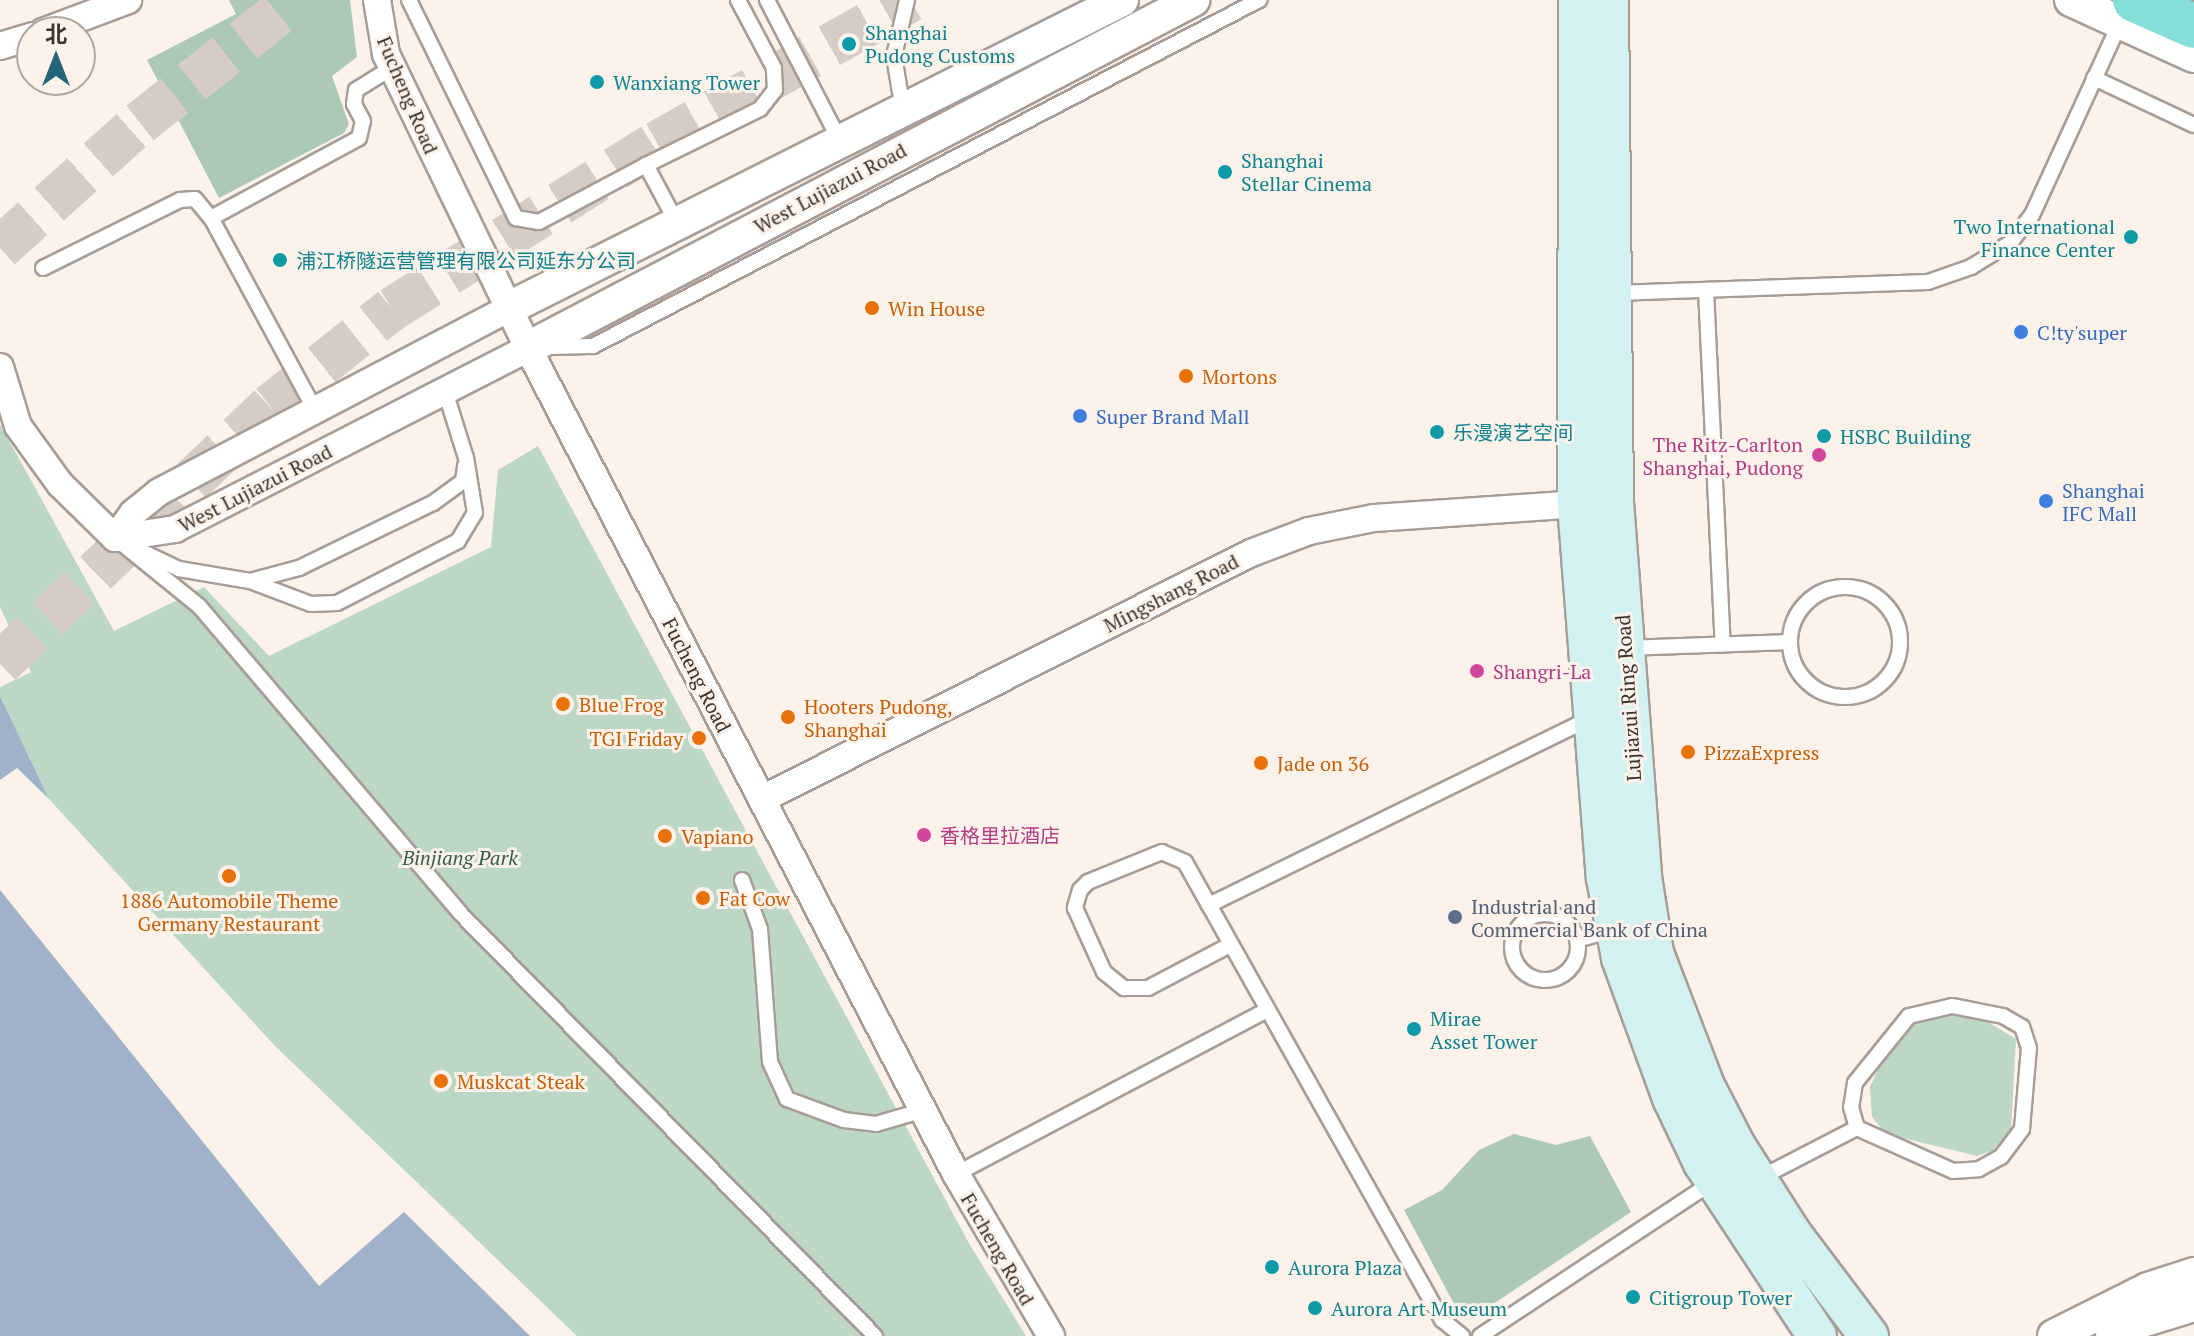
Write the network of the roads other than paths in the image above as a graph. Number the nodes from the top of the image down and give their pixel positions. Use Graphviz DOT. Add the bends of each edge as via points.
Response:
graph roads {
  1 [pos="128,0"];
  2 [pos="377,0"];
  3 [pos="409,0"];
  4 [pos="738,0"];
  5 [pos="767,0"];
  6 [pos="907,0"];
  7 [pos="1193,0"];
  8 [pos="1259,0"];
  9 [pos="1564,0"];
  10 [pos="1578,0"];
  11 [pos="2071,0"];
  12 [pos="1104,3"];
  13 [pos="1612,9"];
  14 [pos="2128,11"];
  15 [pos="86,16"];
  16 [pos="2194,26"];
  17 [pos="1575,52"];
  18 [pos="2194,56"];
  19 [pos="393,67"];
  20 [pos="2094,78"];
  21 [pos="903,110"];
  22 [pos="2194,125"];
  23 [pos="840,141"];
  24 [pos="646,165"];
  25 [pos="211,218"];
  26 [pos="677,224"];
  27 [pos="43,268"];
  28 [pos="1706,290"];
  29 [pos="1615,293"];
  30 [pos="509,308"];
  31 [pos="528,348"];
  32 [pos="0,367"];
  33 [pos="445,391"];
  34 [pos="315,410"];
  35 [pos="466,458"];
  36 [pos="1596,503"];
  37 [pos="115,538"];
  38 [pos="250,581"];
  39 [pos="1790,642"];
  40 [pos="1723,645"];
  41 [pos="1624,648"];
  42 [pos="1591,718"];
  43 [pos="762,799"];
  44 [pos="742,880"];
  45 [pos="1209,905"];
  46 [pos="1615,929"];
  47 [pos="1577,940"];
  48 [pos="1230,945"];
  49 [pos="1265,1011"];
  50 [pos="924,1110"];
  51 [pos="1857,1128"];
  52 [pos="956,1174"];
  53 [pos="1757,1180"];
  54 [pos="1714,1181"];
  55 [pos="2194,1274"];
  56 [pos="2194,1305"];
  57 [pos="875,1336"];
  58 [pos="1051,1336"];
  59 [pos="1462,1336"];
  60 [pos="1480,1336"];
  61 [pos="1817,1336"];
  62 [pos="1869,1336"];
  63 [pos="2054,1336"];
  64 [pos="2112,1336"];
  1 -- 15 [label="street"];
  2 -- 19 [label="street, Fucheng Road" via="376,17"];
  3 -- 24 [label="lane" via="516,218 539,222"];
  4 -- 24 [label="lane" via="774,68 777,79 769,101"];
  5 -- 23 [label="lane"];
  6 -- 21 [label="lane" via="894,56"];
  7 -- 31 [label="street, West Lujiazui Road"];
  8 -- 31 [label="lane" via="593,346"];
  9 -- 17 [label="street"];
  10 -- 17 [label="main road, Lujiazui Ring Road"];
  11 -- 14 [label="street"];
  12 -- 21 [label="street, West Lujiazui Road"];
  13 -- 29 [label="main road, Lujiazui Ring Road"];
  14 -- 16 [label="highway"];
  14 -- 18 [label="street"];
  14 -- 20 [label="lane"];
  17 -- 36 [label="main road, Lujiazui Ring Road"];
  19 -- 25 [label="lane" via="356,90 354,104 363,121 359,138"];
  19 -- 30 [label="street, Fucheng Road"];
  20 -- 22 [label="lane"];
  20 -- 28 [label="lane" via="2032,215 2010,243 1971,267 1928,282"];
  21 -- 23 [label="street, West Lujiazui Road"];
  23 -- 26 [label="street, West Lujiazui Road"];
  24 -- 26 [label="lane"];
  25 -- 27 [label="lane" via="195,199 180,200"];
  25 -- 34 [label="lane"];
  26 -- 30 [label="street, West Lujiazui Road"];
  28 -- 29 [label="lane"];
  28 -- 40 [label="lane"];
  29 -- 36 [label="main road, Lujiazui Ring Road"];
  30 -- 31 [label="street, Fucheng Road"];
  30 -- 34 [label="street, West Lujiazui Road"];
  31 -- 33 [label="street, West Lujiazui Road"];
  31 -- 43 [label="street, Fucheng Road"];
  32 -- 37 [label="street" via="18,426 60,484"];
  33 -- 35 [label="lane"];
  33 -- 37 [label="street, West Lujiazui Road" via="175,529"];
  34 -- 37 [label="street, West Lujiazui Road" via="159,492 133,513"];
  35 -- 38 [label="lane" via="463,481 433,503 299,568"];
  35 -- 38 [label="lane" via="475,513 458,541 337,603 311,604"];
  36 -- 41 [label="main road, Lujiazui Ring Road"];
  36 -- 42 [label="main road, Lujiazui Ring Road"];
  36 -- 43 [label="street, Mingshang Road" via="1374,518 1309,531 1251,553"];
  37 -- 38 [label="lane" via="179,569"];
  37 -- 57 [label="lane" via="199,606 461,914"];
  39 -- 39 [label="lane" via="1801,675 1830,695 1848,696 1865,693 1887,677 1899,652 1900,634 1894,617 1868,592 1832,588 1801,608"];
  39 -- 40 [label="lane"];
  40 -- 41 [label="lane"];
  41 -- 53 [label="main road, Lujiazui Ring Road" via="1642,877 1654,953 1705,1086"];
  42 -- 45 [label="lane"];
  42 -- 46 [label="main road, Lujiazui Ring Road"];
  43 -- 50 [label="street, Fucheng Road"];
  44 -- 50 [label="lane" via="760,929 770,1062 787,1099 844,1120 876,1124"];
  45 -- 48 [label="lane"];
  45 -- 48 [label="lane" via="1185,862 1162,852 1088,882 1075,908 1104,972 1124,988 1148,988"];
  46 -- 47 [label="lane"];
  46 -- 54 [label="main road, Lujiazui Ring Road" via="1651,1047"];
  47 -- 47 [label="lane" via="1568,923 1540,915 1523,923 1512,949 1526,974 1555,979 1571,968"];
  48 -- 49 [label="lane"];
  49 -- 52 [label="lane"];
  49 -- 59 [label="lane" via="1442,1320"];
  50 -- 52 [label="street, Fucheng Road"];
  51 -- 51 [label="lane" via="1953,1171 1979,1169 2001,1157 2022,1129 2029,1048 2022,1027 2003,1016 1952,1006 1922,1008 1909,1016 1855,1083 1851,1107"];
  51 -- 53 [label="lane"];
  52 -- 58 [label="street, Fucheng Road"];
  53 -- 62 [label="main road, Lujiazui Ring Road"];
  54 -- 60 [label="lane"];
  54 -- 61 [label="main road, Lujiazui Ring Road"];
  55 -- 63 [label="street" via="2148,1289"];
  56 -- 64 [label="street" via="2129,1325"];
}
